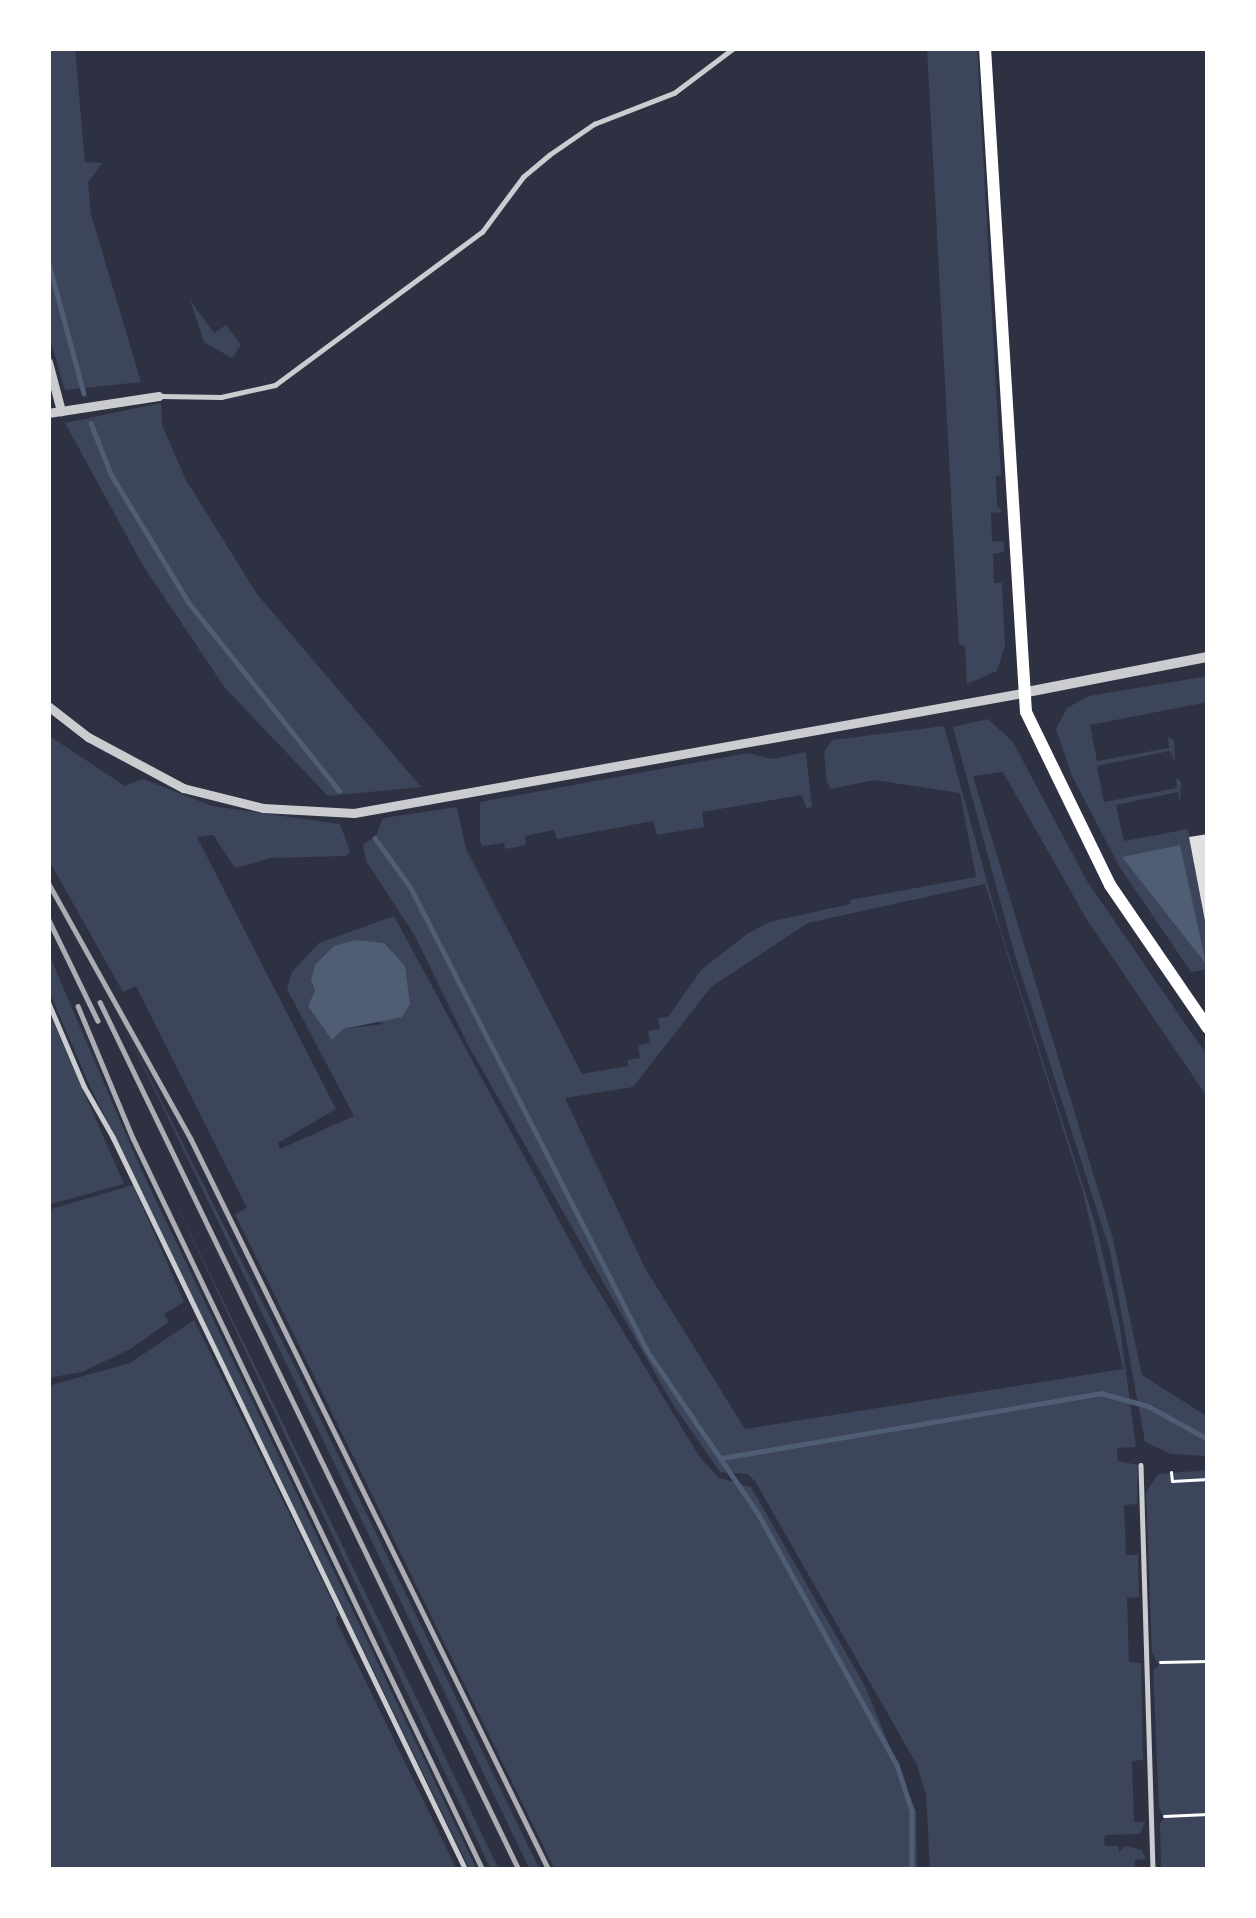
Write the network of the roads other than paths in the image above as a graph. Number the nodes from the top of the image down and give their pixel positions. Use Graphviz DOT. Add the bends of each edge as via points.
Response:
graph roads {
  1 [pos="734,48"];
  2 [pos="985,48"];
  3 [pos="48,362"];
  4 [pos="159,396"];
  5 [pos="62,411"];
  6 [pos="48,413"];
  7 [pos="1208,657"];
  8 [pos="1022,693"];
  9 [pos="48,706"];
  10 [pos="48,1001"];
  11 [pos="1208,1028"];
  12 [pos="1141,1465"];
  13 [pos="466,1870"];
  14 [pos="1153,1870"];
  1 -- 4 [label="lane" via="674,93 593,124 549,155 482,232 275,385 220,397"];
  2 -- 8 [label="main road"];
  3 -- 5 [label="street"];
  4 -- 5 [label="street"];
  5 -- 6 [label="street"];
  7 -- 8 [label="street"];
  8 -- 9 [label="street" via="354,812 263,808 183,788"];
  8 -- 11 [label="main road" via="1077,826"];
  10 -- 13 [label="lane"];
  12 -- 14 [label="lane"];
}
